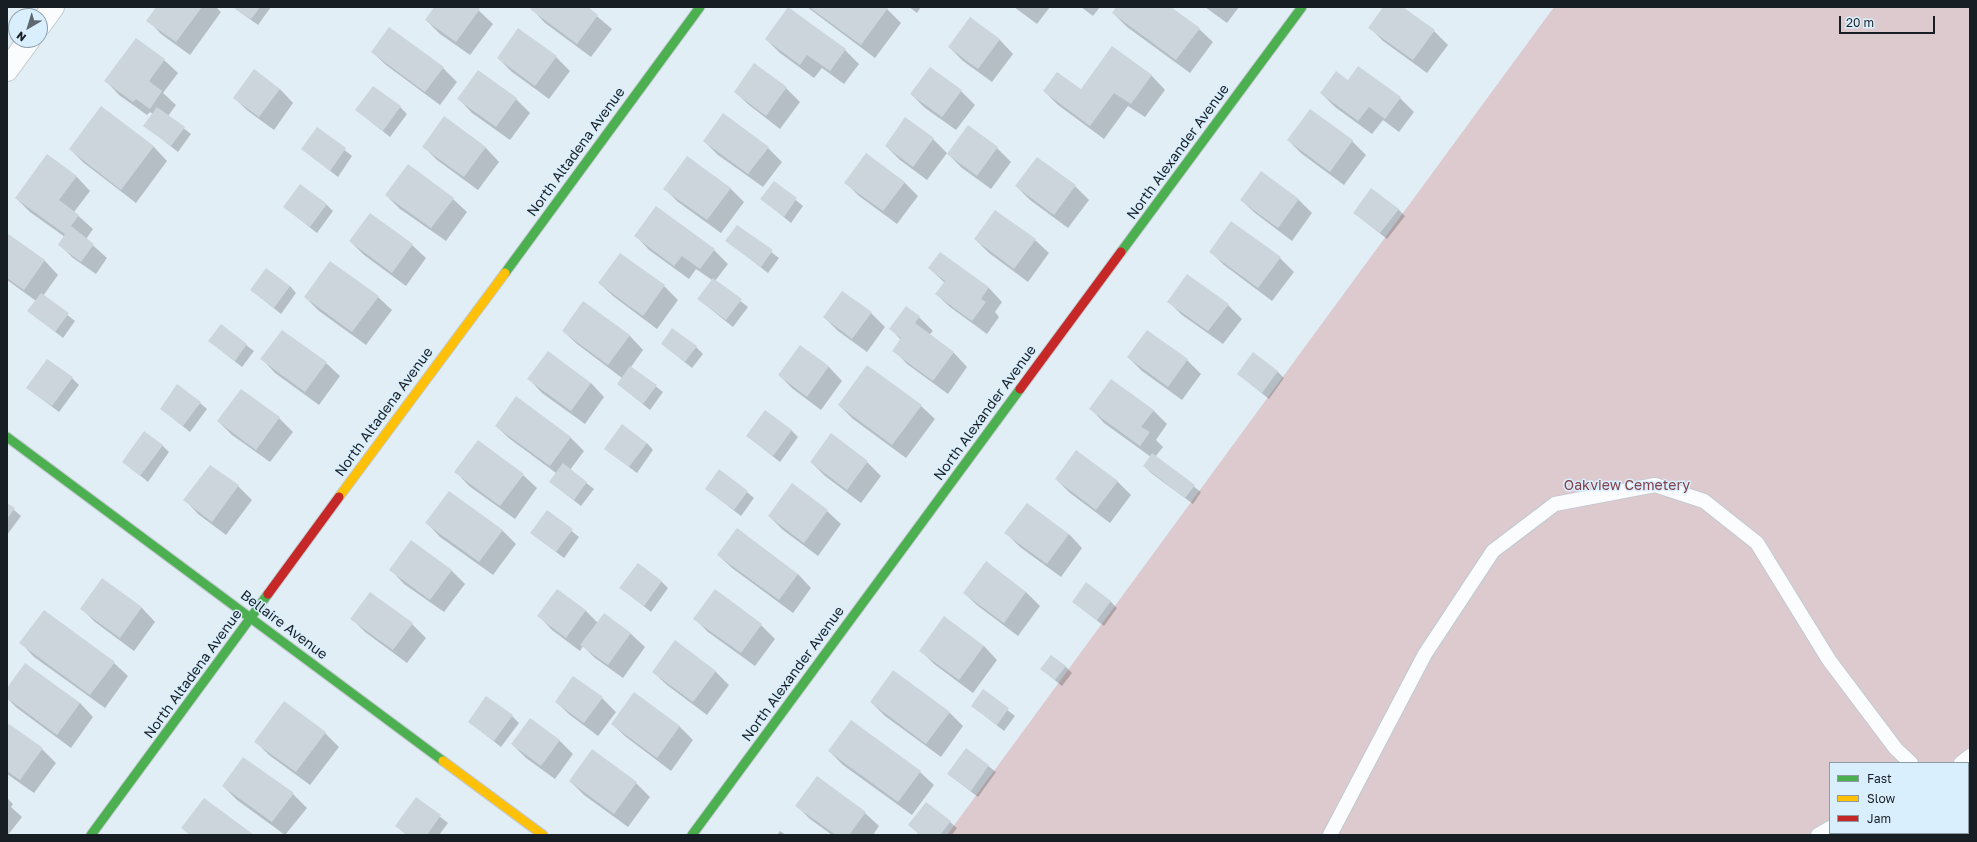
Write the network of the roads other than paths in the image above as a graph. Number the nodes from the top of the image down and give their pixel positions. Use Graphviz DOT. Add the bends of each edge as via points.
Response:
graph roads {
  1 [pos="700,7"];
  2 [pos="1302,7"];
  3 [pos="23,48"];
  4 [pos="7,70"];
  5 [pos="7,437"];
  6 [pos="251,618"];
  7 [pos="1910,762"];
  8 [pos="1829,829"];
  9 [pos="91,835"];
  10 [pos="543,835"];
  11 [pos="692,835"];
  12 [pos="1330,835"];
  13 [pos="1818,835"];
  1 -- 6 [label="street, North Altadena Avenue"];
  2 -- 11 [label="street, North Alexander Avenue"];
  3 -- 4 [label="street"];
  5 -- 6 [label="street, Bellaire Avenue"];
  6 -- 9 [label="street, North Altadena Avenue"];
  6 -- 10 [label="street, Bellaire Avenue"];
  7 -- 12 [label="lane" via="1896,749 1829,660 1757,542 1704,501 1655,485 1554,504 1493,551 1425,654"];
  8 -- 13 [label="lane"];
}
